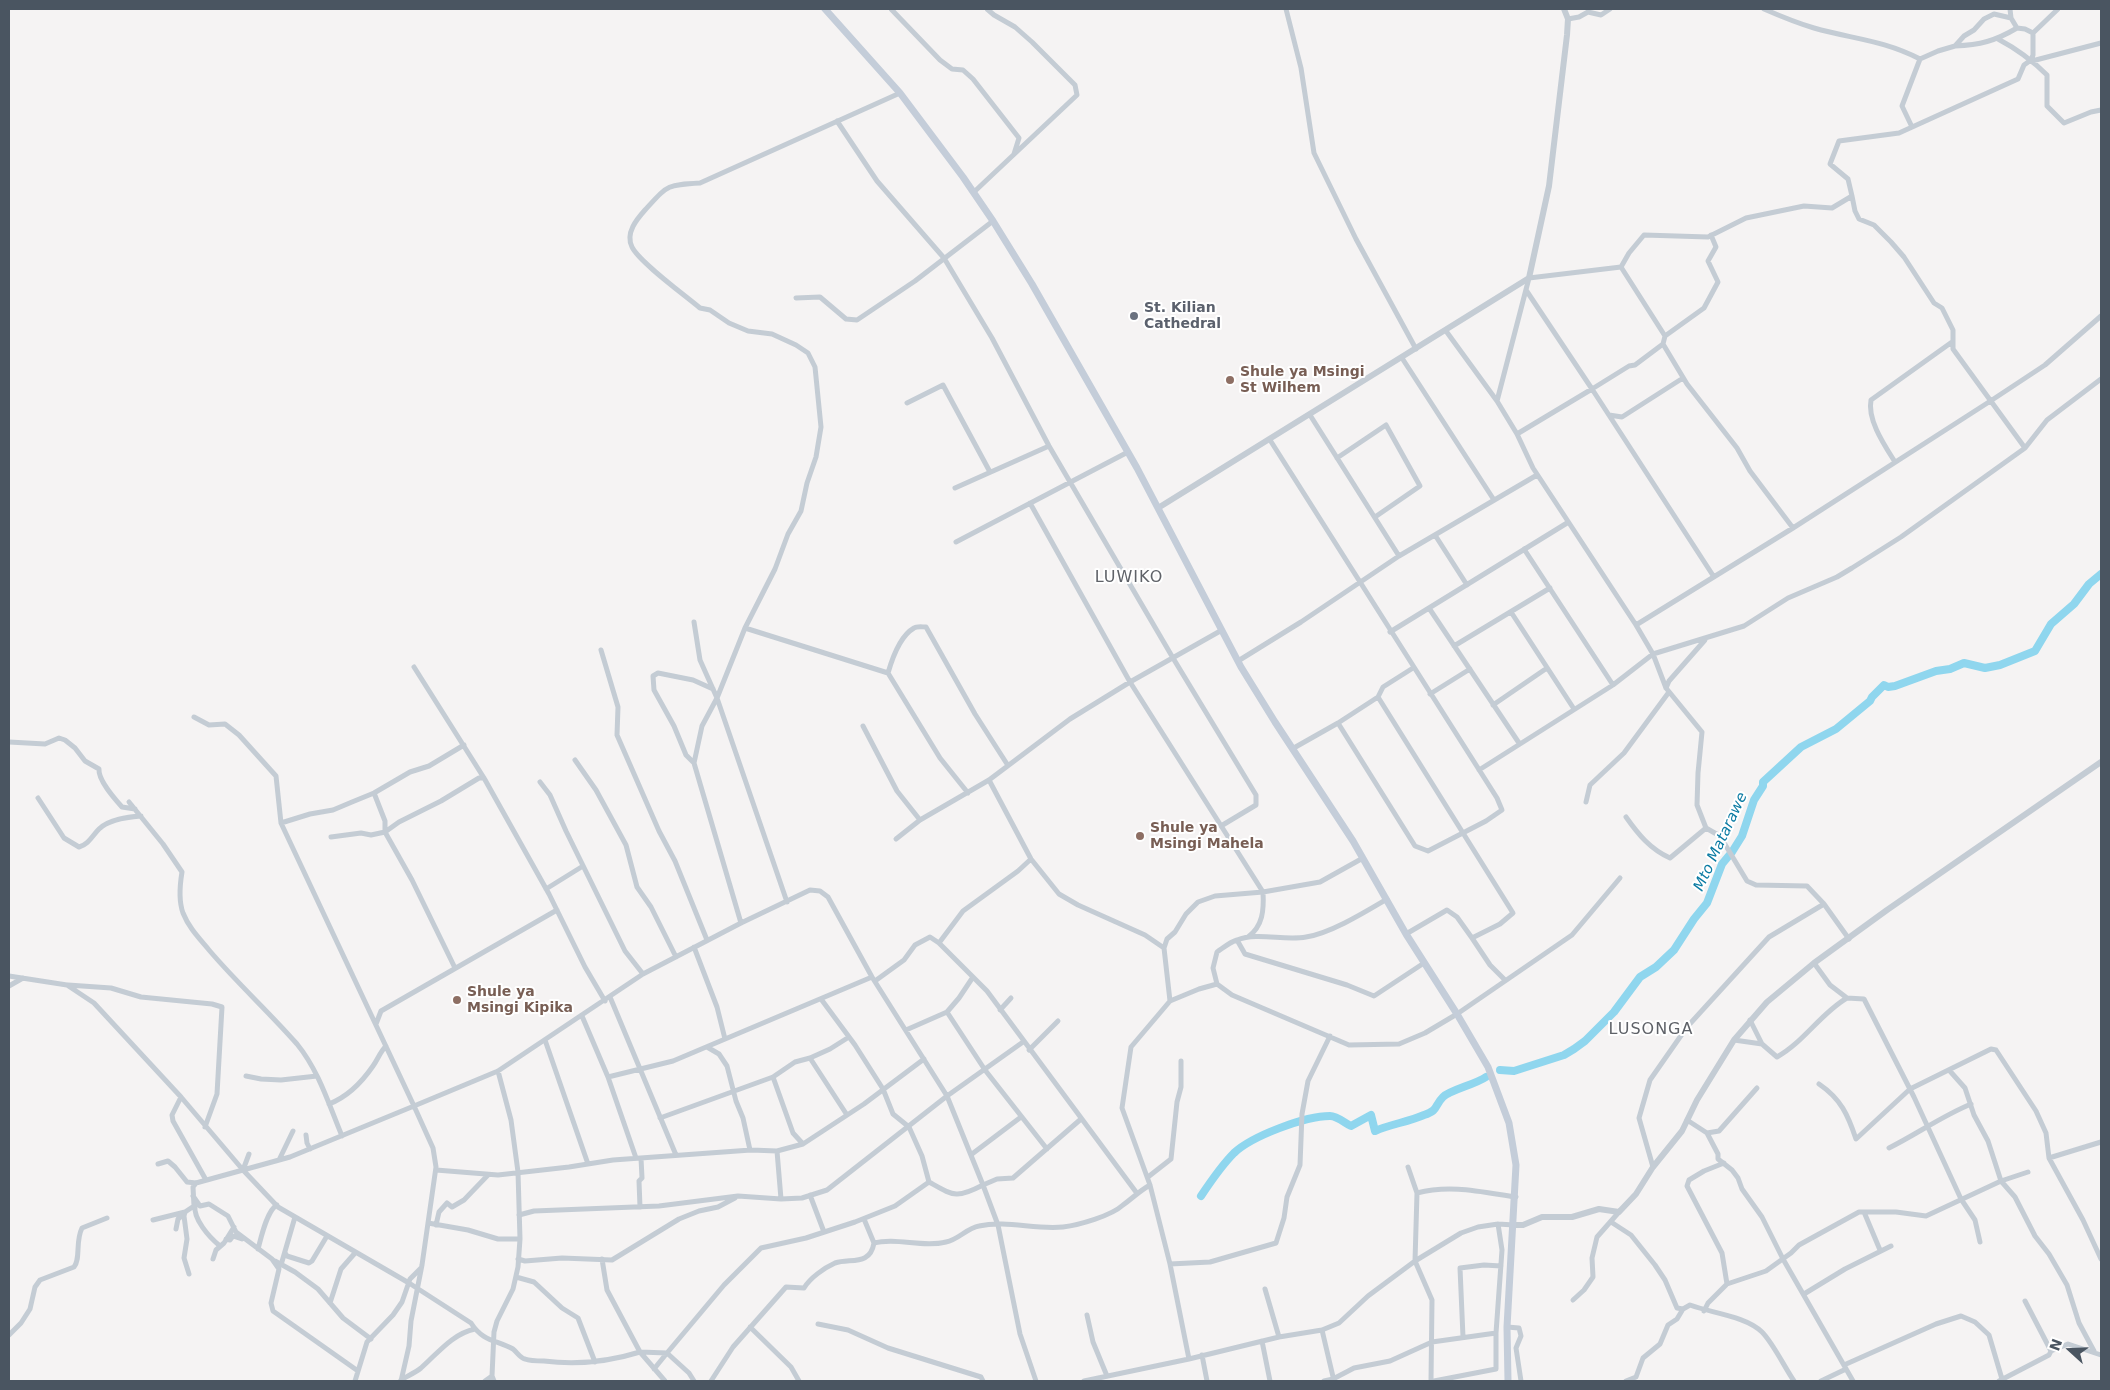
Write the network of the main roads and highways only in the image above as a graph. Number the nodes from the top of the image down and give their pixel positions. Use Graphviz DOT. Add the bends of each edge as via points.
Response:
graph roads {
  1 [pos="825,9"];
  2 [pos="1508,1381"];
  1 -- 2 [label="main road" via="900,93 993,221 1128,452 1238,661 1363,858 1488,1066 1509,1123 1516,1165 1507,1328"];
}
